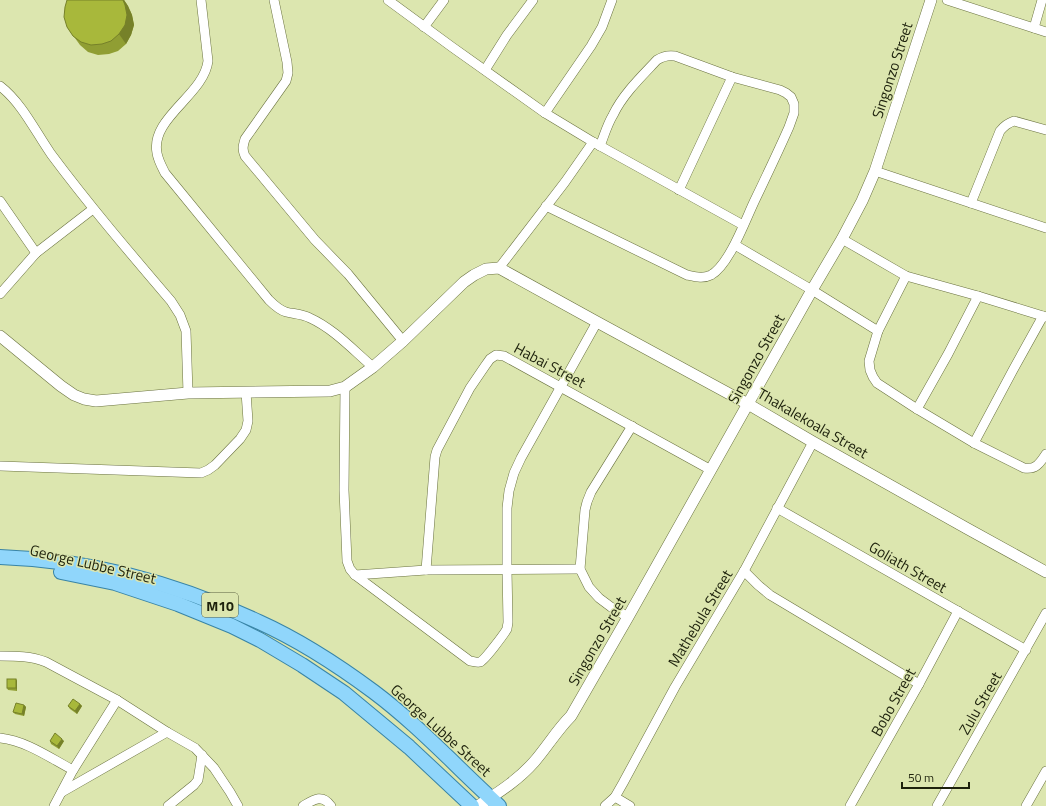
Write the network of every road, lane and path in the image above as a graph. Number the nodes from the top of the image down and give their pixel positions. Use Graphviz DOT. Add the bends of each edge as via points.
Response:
graph roads {
  1 [pos="200,0"];
  2 [pos="274,0"];
  3 [pos="388,0"];
  4 [pos="444,0"];
  5 [pos="533,0"];
  6 [pos="612,0"];
  7 [pos="931,0"];
  8 [pos="948,0"];
  9 [pos="1042,0"];
  10 [pos="424,27"];
  11 [pos="1034,28"];
  12 [pos="1046,32"];
  13 [pos="485,70"];
  14 [pos="732,78"];
  15 [pos="0,86"];
  16 [pos="545,113"];
  17 [pos="1046,130"];
  18 [pos="597,144"];
  19 [pos="875,171"];
  20 [pos="680,190"];
  21 [pos="0,202"];
  22 [pos="971,203"];
  23 [pos="546,206"];
  24 [pos="94,209"];
  25 [pos="743,225"];
  26 [pos="1046,228"];
  27 [pos="842,239"];
  28 [pos="734,245"];
  29 [pos="36,253"];
  30 [pos="499,268"];
  31 [pos="906,276"];
  32 [pos="812,290"];
  33 [pos="0,294"];
  34 [pos="978,296"];
  35 [pos="1045,316"];
  36 [pos="597,322"];
  37 [pos="878,331"];
  38 [pos="0,336"];
  39 [pos="403,341"];
  40 [pos="373,367"];
  41 [pos="560,386"];
  42 [pos="345,387"];
  43 [pos="246,392"];
  44 [pos="188,393"];
  45 [pos="748,404"];
  46 [pos="917,409"];
  47 [pos="632,426"];
  48 [pos="813,442"];
  49 [pos="974,443"];
  50 [pos="1046,454"];
  51 [pos="0,466"];
  52 [pos="711,470"];
  53 [pos="777,508"];
  54 [pos="0,558"];
  55 [pos="0,561"];
  56 [pos="426,570"];
  57 [pos="507,570"];
  58 [pos="580,570"];
  59 [pos="744,571"];
  60 [pos="1046,572"];
  61 [pos="355,575"];
  62 [pos="958,611"];
  63 [pos="1046,613"];
  64 [pos="628,617"];
  65 [pos="1026,650"];
  66 [pos="0,656"];
  67 [pos="919,684"];
  68 [pos="117,700"];
  69 [pos="167,732"];
  70 [pos="0,738"];
  71 [pos="202,755"];
  72 [pos="73,770"];
  73 [pos="1046,771"];
  74 [pos="1042,788"];
  75 [pos="62,792"];
  76 [pos="615,797"];
  77 [pos="494,803"];
  78 [pos="54,806"];
  79 [pos="168,806"];
  80 [pos="238,806"];
  81 [pos="303,806"];
  82 [pos="331,806"];
  83 [pos="472,806"];
  84 [pos="478,806"];
  85 [pos="605,806"];
  86 [pos="630,806"];
  87 [pos="850,806"];
  88 [pos="937,806"];
  89 [pos="1026,806"];
  1 -- 40 [label="street" via="207,69 199,83 162,128 156,152 159,162 165,173 277,308 309,317 340,338"];
  2 -- 39 [label="street" via="288,73 286,81 245,139 243,151 315,240 348,274"];
  3 -- 10 [label="street"];
  4 -- 10 [label="street"];
  5 -- 13 [label="street"];
  6 -- 16 [label="street" via="591,46"];
  7 -- 19 [label="street, Singonzo Street"];
  8 -- 11 [label="street"];
  9 -- 11 [label="street"];
  10 -- 13 [label="street"];
  11 -- 12 [label="street"];
  13 -- 16 [label="street"];
  14 -- 18 [label="street" via="675,56 662,56 617,107"];
  14 -- 20 [label="street"];
  14 -- 25 [label="street" via="780,90 791,97 794,104 789,127"];
  15 -- 24 [label="street" via="19,105 51,153"];
  16 -- 18 [label="street"];
  17 -- 22 [label="street" via="1014,121 1003,127"];
  18 -- 20 [label="street"];
  18 -- 23 [label="street"];
  19 -- 22 [label="street"];
  19 -- 27 [label="street, Singonzo Street"];
  20 -- 25 [label="street"];
  21 -- 29 [label="street"];
  22 -- 26 [label="street"];
  23 -- 28 [label="street" via="697,278 705,278 720,267"];
  23 -- 30 [label="street"];
  24 -- 29 [label="street"];
  24 -- 44 [label="street" via="180,315 186,331"];
  25 -- 28 [label="street"];
  27 -- 31 [label="street"];
  27 -- 32 [label="street, Singonzo Street"];
  28 -- 32 [label="street"];
  29 -- 33 [label="street"];
  30 -- 36 [label="street, Thakalekoala Street"];
  30 -- 39 [label="street" via="486,270 464,282"];
  31 -- 34 [label="street"];
  31 -- 37 [label="street"];
  32 -- 37 [label="street"];
  32 -- 45 [label="street, Singonzo Street"];
  34 -- 35 [label="street"];
  34 -- 46 [label="street"];
  35 -- 49 [label="street"];
  36 -- 41 [label="street"];
  36 -- 45 [label="street, Thakalekoala Street"];
  37 -- 46 [label="street" via="869,361 873,377 877,383"];
  38 -- 44 [label="street" via="61,386 84,399"];
  39 -- 40 [label="street"];
  40 -- 42 [label="street"];
  41 -- 47 [label="street, Habai Street"];
  41 -- 56 [label="street, Habai Street" via="504,356 496,355 490,359 470,388 437,450"];
  41 -- 57 [label="street" via="514,473 507,508"];
  42 -- 43 [label="street" via="330,391"];
  42 -- 61 [label="street" via="344,490 347,561"];
  43 -- 44 [label="street"];
  43 -- 51 [label="street" via="246,430 215,465 201,473"];
  45 -- 48 [label="street, Thakalekoala Street"];
  45 -- 52 [label="street, Singonzo Street"];
  46 -- 49 [label="street"];
  47 -- 52 [label="street, Habai Street"];
  47 -- 58 [label="street" via="587,502"];
  48 -- 53 [label="street, Mathebula Street"];
  48 -- 60 [label="street, Thakalekoala Street"];
  49 -- 50 [label="street" via="1029,469 1037,466"];
  52 -- 64 [label="street, Singonzo Street"];
  53 -- 59 [label="street, Mathebula Street"];
  53 -- 62 [label="street, Goliath Street"];
  54 -- 77 [label="main road, George Lubbe Street / M10" via="56,561 133,576 183,591 260,622 326,659 375,692 412,722"];
  55 -- 83 [label="main road, George Lubbe Street / M10" via="115,583 206,615 260,640 344,693 409,747"];
  56 -- 57 [label="street"];
  56 -- 61 [label="street"];
  57 -- 58 [label="street"];
  57 -- 61 [label="street" via="507,628 480,662 470,660"];
  58 -- 64 [label="street" via="599,598"];
  59 -- 67 [label="street" via="770,595"];
  59 -- 76 [label="street, Mathebula Street" via="675,687"];
  62 -- 65 [label="street, Goliath Street"];
  62 -- 67 [label="street, Bobo Street"];
  63 -- 65 [label="street, Zulu Street"];
  64 -- 77 [label="street, Singonzo Street" via="571,716"];
  65 -- 88 [label="street, Zulu Street"];
  66 -- 68 [label="street" via="36,658"];
  67 -- 87 [label="street, Bobo Street"];
  68 -- 69 [label="street"];
  68 -- 72 [label="street"];
  69 -- 71 [label="street"];
  69 -- 75 [label="street"];
  70 -- 72 [label="street" via="30,746"];
  71 -- 79 [label="street" via="198,780"];
  71 -- 80 [label="street" via="214,768"];
  72 -- 75 [label="street"];
  73 -- 74 [label="street"];
  74 -- 89 [label="street"];
  75 -- 78 [label="street"];
  76 -- 85 [label="street, Mathebula Street"];
  76 -- 86 [label="street"];
  77 -- 84 [label="street, Singonzo Street"];
  81 -- 82 [label="street" via="316,799 323,799"];
}
